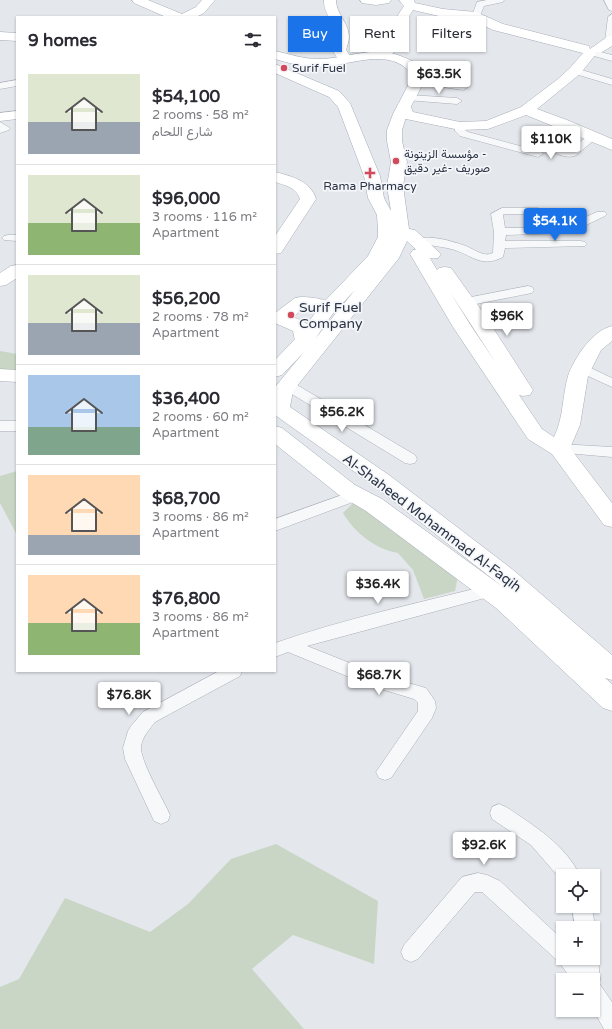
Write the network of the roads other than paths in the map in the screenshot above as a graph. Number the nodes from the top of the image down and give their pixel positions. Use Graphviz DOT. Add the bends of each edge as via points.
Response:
graph roads {
  1 [pos="138,0"];
  2 [pos="209,0"];
  3 [pos="330,0"];
  4 [pos="366,0"];
  5 [pos="385,0"];
  6 [pos="500,0"];
  7 [pos="608,0"];
  8 [pos="408,3"];
  9 [pos="612,8"];
  10 [pos="175,16"];
  11 [pos="188,16"];
  12 [pos="476,16"];
  13 [pos="612,18"];
  14 [pos="486,21"];
  15 [pos="610,41"];
  16 [pos="592,52"];
  17 [pos="384,54"];
  18 [pos="276,55"];
  19 [pos="612,58"];
  20 [pos="345,59"];
  21 [pos="276,68"];
  22 [pos="575,71"];
  23 [pos="418,82"];
  24 [pos="612,82"];
  25 [pos="16,83"];
  26 [pos="0,86"];
  27 [pos="463,87"];
  28 [pos="457,101"];
  29 [pos="407,102"];
  30 [pos="526,110"];
  31 [pos="16,115"];
  32 [pos="0,117"];
  33 [pos="416,117"];
  34 [pos="397,122"];
  35 [pos="562,123"];
  36 [pos="0,125"];
  37 [pos="460,126"];
  38 [pos="0,130"];
  39 [pos="593,137"];
  40 [pos="612,145"];
  41 [pos="538,154"];
  42 [pos="276,177"];
  43 [pos="538,211"];
  44 [pos="601,214"];
  45 [pos="500,232"];
  46 [pos="405,237"];
  47 [pos="500,244"];
  48 [pos="581,244"];
  49 [pos="276,248"];
  50 [pos="16,271"];
  51 [pos="16,278"];
  52 [pos="0,282"];
  53 [pos="528,290"];
  54 [pos="466,302"];
  55 [pos="334,315"];
  56 [pos="279,318"];
  57 [pos="612,332"];
  58 [pos="299,346"];
  59 [pos="582,368"];
  60 [pos="0,375"];
  61 [pos="16,376"];
  62 [pos="612,383"];
  63 [pos="280,387"];
  64 [pos="0,426"];
  65 [pos="16,426"];
  66 [pos="276,434"];
  67 [pos="559,449"];
  68 [pos="612,452"];
  69 [pos="410,459"];
  70 [pos="356,495"];
  71 [pos="612,519"];
  72 [pos="276,525"];
  73 [pos="490,591"];
  74 [pos="281,647"];
  75 [pos="612,670"];
  76 [pos="232,672"];
  77 [pos="612,700"];
  78 [pos="385,772"];
  79 [pos="499,813"];
  80 [pos="161,815"];
  81 [pos="565,869"];
  82 [pos="556,947"];
  83 [pos="411,952"];
  84 [pos="573,965"];
  85 [pos="579,973"];
  86 [pos="600,1002"];
  87 [pos="612,1022"];
  1 -- 10 [label="main road"];
  2 -- 11 [label="main road" via="200,10"];
  3 -- 20 [label="main road" via="329,6 343,35 339,50"];
  4 -- 5 [label="main road"];
  6 -- 12 [label="street" via="480,4"];
  7 -- 9 [label="street"];
  8 -- 12 [label="main road" via="443,13"];
  8 -- 17 [label="main road" via="397,42"];
  13 -- 15 [label="street"];
  14 -- 16 [label="main road" via="498,27"];
  15 -- 16 [label="main road"];
  16 -- 19 [label="street"];
  16 -- 22 [label="main road"];
  17 -- 20 [label="main road"];
  17 -- 23 [label="main road" via="412,66 420,76"];
  18 -- 20 [label="main road" via="318,63"];
  21 -- 46 [label="main road" via="326,90 338,97 346,106 372,176 380,207 386,212 398,212"];
  22 -- 24 [label="street"];
  22 -- 30 [label="main road"];
  23 -- 27 [label="street"];
  23 -- 29 [label="main road"];
  25 -- 26 [label="street"];
  28 -- 29 [label="street"];
  29 -- 33 [label="main road" via="406,115"];
  29 -- 34 [label="main road"];
  30 -- 35 [label="main road"];
  30 -- 37 [label="main road" via="488,125"];
  31 -- 32 [label="main road"];
  33 -- 34 [label="main road"];
  33 -- 37 [label="main road"];
  34 -- 46 [label="main road" via="394,137 400,161 395,184"];
  35 -- 39 [label="main road"];
  35 -- 39 [label="street" via="548,141 550,146 560,152 571,154"];
  36 -- 38 [label="street" via="5,128"];
  37 -- 41 [label="street" via="460,131 464,134"];
  39 -- 40 [label="main road"];
  42 -- 49 [label="main road" via="304,189 308,200"];
  43 -- 45 [label="street" via="499,213 496,217"];
  44 -- 45 [label="street" via="564,230"];
  45 -- 47 [label="street"];
  46 -- 47 [label="street" via="457,247 485,259 499,255"];
  46 -- 54 [label="main road"];
  46 -- 55 [label="main road" via="393,254"];
  46 -- 67 [label="main road" via="462,327 536,434"];
  47 -- 48 [label="street"];
  50 -- 52 [label="main road"];
  51 -- 52 [label="street"];
  53 -- 54 [label="street"];
  54 -- 67 [label="main road" via="556,439"];
  55 -- 56 [label="main road" via="305,301 298,303"];
  55 -- 58 [label="main road"];
  55 -- 63 [label="main road"];
  56 -- 58 [label="main road" via="302,328"];
  57 -- 59 [label="main road" via="593,347"];
  58 -- 63 [label="main road"];
  59 -- 62 [label="street"];
  59 -- 67 [label="main road" via="578,376 570,425"];
  60 -- 61 [label="main road"];
  63 -- 69 [label="street"];
  63 -- 75 [label="main road, Al-Shaheed Mohammad Al-Faqih" via="281,411 380,480 504,575"];
  64 -- 65 [label="street"];
  66 -- 70 [label="main road, Al-Shaheed Mohammad Al-Faqih"];
  67 -- 68 [label="street"];
  67 -- 71 [label="main road"];
  70 -- 72 [label="street"];
  70 -- 73 [label="main road, Al-Shaheed Mohammad Al-Faqih" via="374,505"];
  73 -- 74 [label="street" via="318,635"];
  73 -- 77 [label="main road, Al-Shaheed Mohammad Al-Faqih"];
  74 -- 78 [label="street" via="418,692 425,698 426,713"];
  76 -- 80 [label="street" via="149,717 137,731 133,742 133,754"];
  79 -- 81 [label="street" via="538,839"];
  82 -- 83 [label="street" via="493,888 477,882 469,884"];
  84 -- 85 [label="street"];
  86 -- 87 [label="street"];
}
